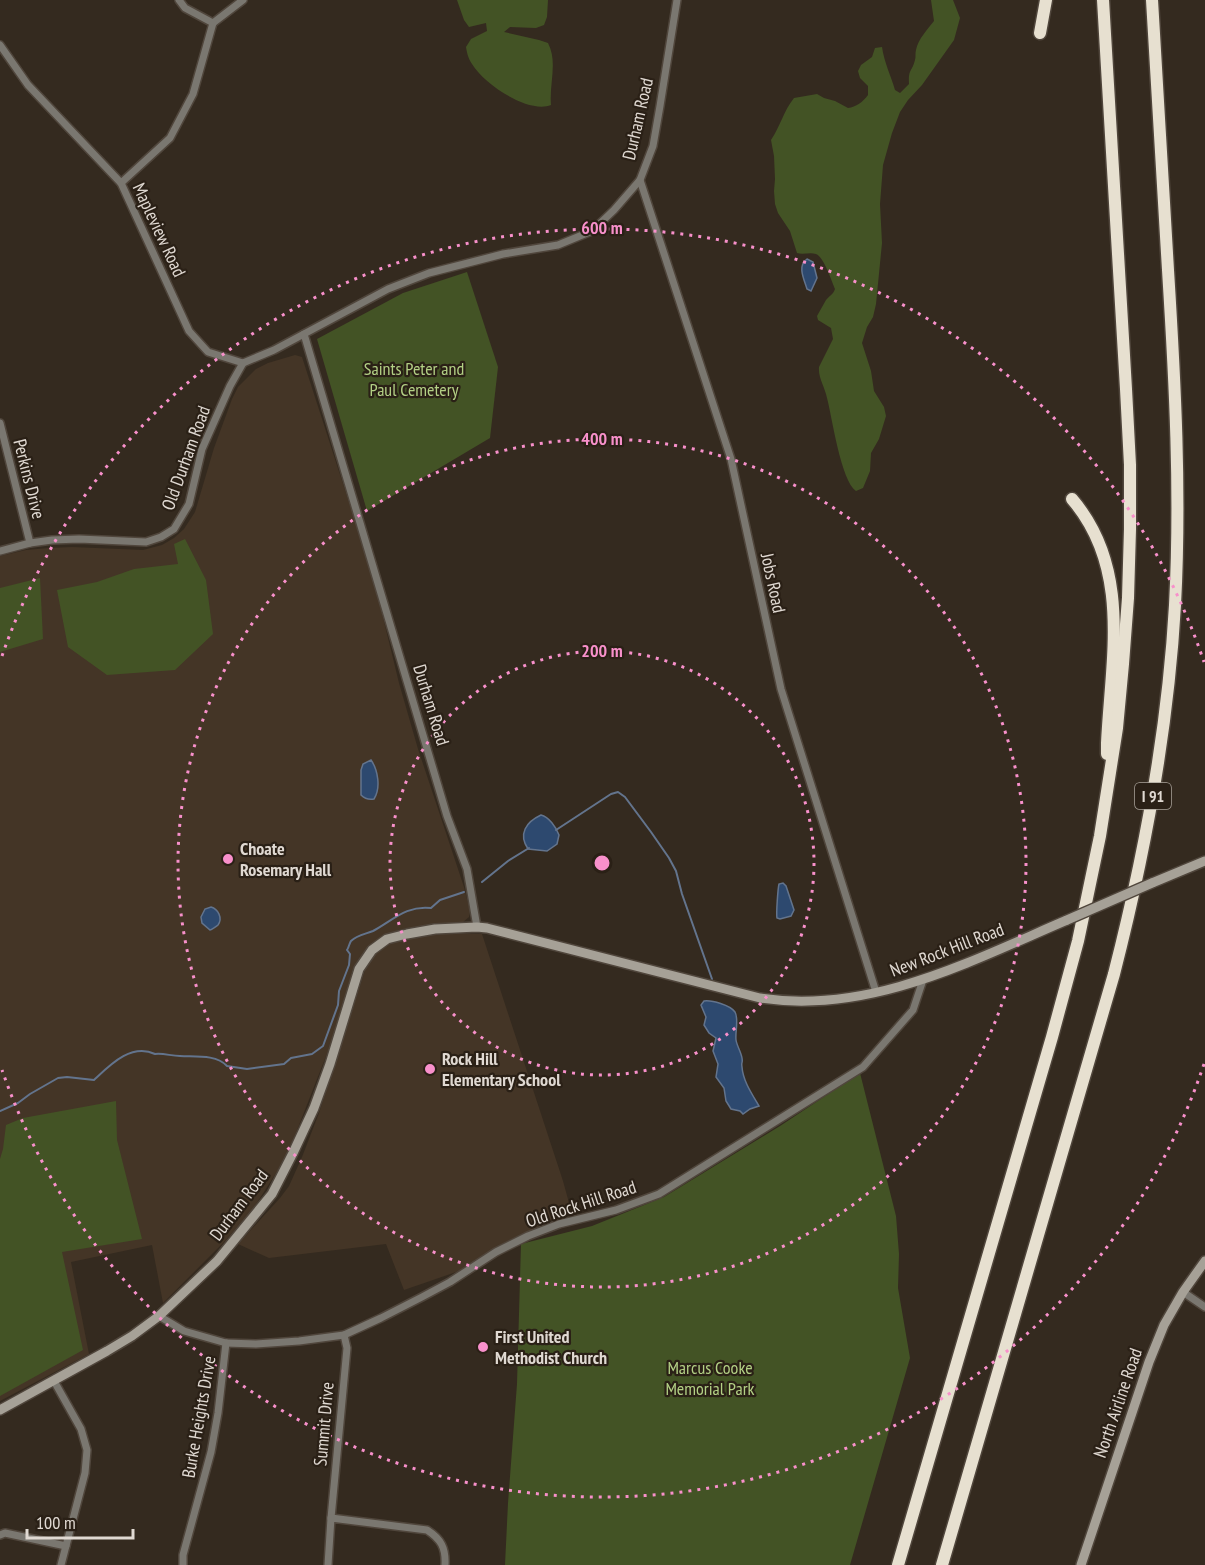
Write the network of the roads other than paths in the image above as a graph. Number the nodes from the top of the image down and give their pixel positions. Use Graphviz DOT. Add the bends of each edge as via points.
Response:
graph roads {
  1 [pos="179,0"];
  2 [pos="243,0"];
  3 [pos="677,0"];
  4 [pos="1047,0"];
  5 [pos="1103,0"];
  6 [pos="1152,0"];
  7 [pos="213,24"];
  8 [pos="1040,33"];
  9 [pos="0,45"];
  10 [pos="640,180"];
  11 [pos="121,183"];
  12 [pos="304,334"];
  13 [pos="243,363"];
  14 [pos="0,423"];
  15 [pos="1072,499"];
  16 [pos="30,543"];
  17 [pos="0,551"];
  18 [pos="1111,770"];
  19 [pos="1205,861"];
  20 [pos="477,927"];
  21 [pos="923,980"];
  22 [pos="876,992"];
  23 [pos="1205,1261"];
  24 [pos="1183,1292"];
  25 [pos="1205,1307"];
  26 [pos="159,1316"];
  27 [pos="344,1335"];
  28 [pos="226,1343"];
  29 [pos="54,1381"];
  30 [pos="0,1410"];
  31 [pos="331,1518"];
  32 [pos="0,1535"];
  33 [pos="66,1546"];
  34 [pos="61,1565"];
  35 [pos="183,1565"];
  36 [pos="328,1565"];
  37 [pos="445,1565"];
  38 [pos="898,1565"];
  39 [pos="942,1565"];
  40 [pos="1081,1565"];
  1 -- 7 [label="street" via="185,8"];
  2 -- 7 [label="street"];
  3 -- 10 [label="street, Durham Road" via="652,146"];
  4 -- 8 [label="highway"];
  5 -- 18 [label="highway, I 91" via="1130,498 1126,629"];
  6 -- 39 [label="highway, I 91" via="1178,508 1175,607 1162,735 1144,846 1116,964"];
  7 -- 11 [label="street" via="194,94 170,138"];
  9 -- 11 [label="street, Mapleview Road" via="28,84"];
  10 -- 12 [label="street, Durham Road" via="592,231 558,244 429,273 387,290"];
  10 -- 22 [label="street, Jobs Road" via="732,459 781,689"];
  11 -- 13 [label="street, Mapleview Road" via="189,331 208,352"];
  12 -- 13 [label="street"];
  12 -- 20 [label="street, Durham Road" via="447,816 467,869"];
  13 -- 16 [label="street, Old Durham Road" via="204,443 189,504 174,529 146,542 79,539"];
  14 -- 16 [label="street, Perkins Drive"];
  15 -- 18 [label="highway" via="1099,541 1111,585 1107,743"];
  16 -- 17 [label="street, Old Durham Road"];
  18 -- 38 [label="highway, I 91" via="1088,899 1063,996"];
  19 -- 21 [label="main road, New Rock Hill Road, bridge"];
  20 -- 22 [label="main road, New Rock Hill Road" via="760,998 811,1001"];
  20 -- 26 [label="main road, Durham Road" via="407,934 387,939 372,950 359,969 314,1108 272,1194 217,1261"];
  21 -- 22 [label="main road, New Rock Hill Road"];
  21 -- 27 [label="street, Old Rock Hill Road" via="913,1010 863,1067 659,1194 528,1236 450,1282"];
  23 -- 24 [label="main road, North Airline Road"];
  24 -- 25 [label="street"];
  24 -- 40 [label="main road, North Airline Road" via="1149,1362"];
  26 -- 28 [label="street, Old Rock Hill Road" via="184,1331"];
  26 -- 29 [label="main road, Durham Road"];
  27 -- 28 [label="street, Old Rock Hill Road" via="256,1344"];
  27 -- 31 [label="street, Summit Drive" via="347,1348"];
  28 -- 35 [label="street, Burke Heights Drive" via="211,1452"];
  29 -- 30 [label="main road, Durham Road"];
  29 -- 33 [label="street" via="81,1429 87,1450"];
  31 -- 36 [label="street, Summit Drive"];
  31 -- 37 [label="street" via="427,1530 442,1544"];
  32 -- 33 [label="street"];
  33 -- 34 [label="street"];
}
